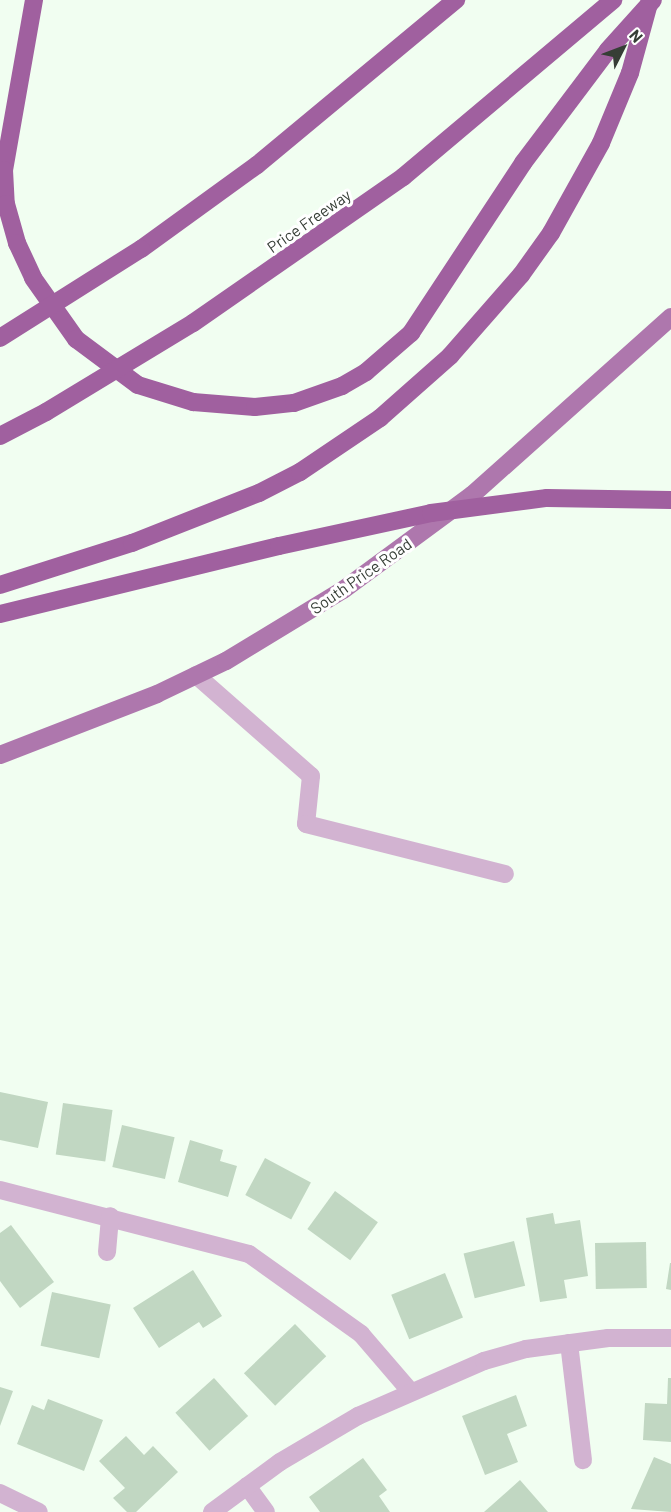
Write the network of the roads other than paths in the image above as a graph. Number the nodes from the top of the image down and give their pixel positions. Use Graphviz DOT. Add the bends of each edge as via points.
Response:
graph roads {
  1 [pos="34,0"];
  2 [pos="438,0"];
  3 [pos="456,0"];
  4 [pos="613,0"];
  5 [pos="651,0"];
  6 [pos="322,113"];
  7 [pos="671,317"];
  8 [pos="0,338"];
  9 [pos="0,436"];
  10 [pos="671,500"];
  11 [pos="0,585"];
  12 [pos="0,614"];
  13 [pos="196,675"];
  14 [pos="0,755"];
  15 [pos="505,874"];
  16 [pos="0,1190"];
  17 [pos="110,1216"];
  18 [pos="106,1252"];
  19 [pos="671,1338"];
  20 [pos="569,1344"];
  21 [pos="410,1391"];
  22 [pos="583,1461"];
  23 [pos="247,1486"];
  24 [pos="0,1493"];
  25 [pos="39,1512"];
  26 [pos="212,1512"];
  27 [pos="266,1512"];
  1 -- 5 [label="highway" via="4,170 6,204 17,243 33,278 76,339 138,385 193,402 255,407 294,403 342,386 366,372 411,333 523,163"];
  2 -- 6 [label="highway"];
  3 -- 6 [label="highway"];
  4 -- 9 [label="highway, Price Freeway, bridge" via="404,177 193,323"];
  5 -- 11 [label="highway, bridge" via="630,73 601,143 551,233 521,275 450,356 388,412 318,461 259,493 132,543"];
  6 -- 8 [label="highway, bridge" via="141,249"];
  7 -- 13 [label="main road, South Price Road" via="436,523 299,618"];
  10 -- 12 [label="highway, bridge" via="547,498 432,513"];
  13 -- 14 [label="main road, South Price Road" via="93,722"];
  13 -- 15 [label="street" via="311,776 306,824"];
  16 -- 17 [label="street"];
  17 -- 18 [label="street"];
  17 -- 21 [label="street" via="249,1254 361,1334"];
  19 -- 20 [label="street" via="608,1338"];
  20 -- 21 [label="street" via="526,1349 484,1361"];
  20 -- 22 [label="street"];
  21 -- 23 [label="street" via="309,1445"];
  23 -- 26 [label="street"];
  23 -- 27 [label="street"];
  24 -- 25 [label="street"];
}
